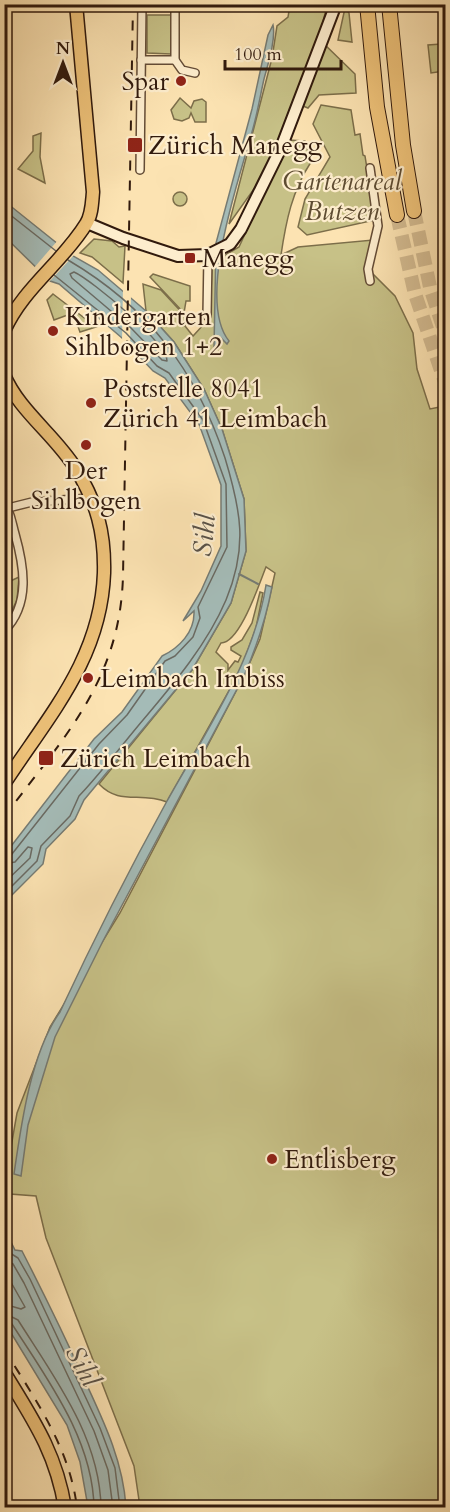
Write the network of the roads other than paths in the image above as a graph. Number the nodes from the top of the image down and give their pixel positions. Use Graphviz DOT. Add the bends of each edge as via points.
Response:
graph roads {
  1 [pos="76,4"];
  2 [pos="211,4"];
  3 [pos="336,4"];
  4 [pos="367,4"];
  5 [pos="390,4"];
  6 [pos="193,5"];
  7 [pos="142,6"];
  8 [pos="175,6"];
  9 [pos="141,60"];
  10 [pos="175,60"];
  11 [pos="195,73"];
  12 [pos="370,168"];
  13 [pos="140,170"];
  14 [pos="414,211"];
  15 [pos="397,214"];
  16 [pos="87,223"];
  17 [pos="211,254"];
  18 [pos="370,281"];
  19 [pos="207,316"];
  20 [pos="4,331"];
  21 [pos="5,377"];
  22 [pos="92,498"];
  23 [pos="6,506"];
  24 [pos="4,631"];
  25 [pos="4,784"];
  26 [pos="4,1372"];
  27 [pos="65,1508"];
  1 -- 16 [label="main road" via="93,192"];
  2 -- 6 [label="street"];
  3 -- 17 [label="main road" via="271,169 241,229 224,248"];
  4 -- 15 [label="highway" via="377,107"];
  5 -- 14 [label="highway" via="396,90"];
  6 -- 8 [label="street"];
  7 -- 8 [label="street"];
  7 -- 9 [label="street"];
  8 -- 10 [label="street"];
  9 -- 10 [label="street"];
  9 -- 13 [label="street"];
  10 -- 11 [label="street" via="182,70"];
  12 -- 18 [label="street" via="378,226 368,269"];
  16 -- 17 [label="main road" via="178,256"];
  16 -- 20 [label="main road" via="19,303"];
  17 -- 19 [label="street"];
  21 -- 22 [label="main road" via="14,394 62,448"];
  22 -- 23 [label="street"];
  22 -- 25 [label="main road" via="105,544 97,625 74,680"];
  23 -- 24 [label="street" via="23,562 24,579 17,613"];
  26 -- 27 [label="main road" via="51,1450"];
}
